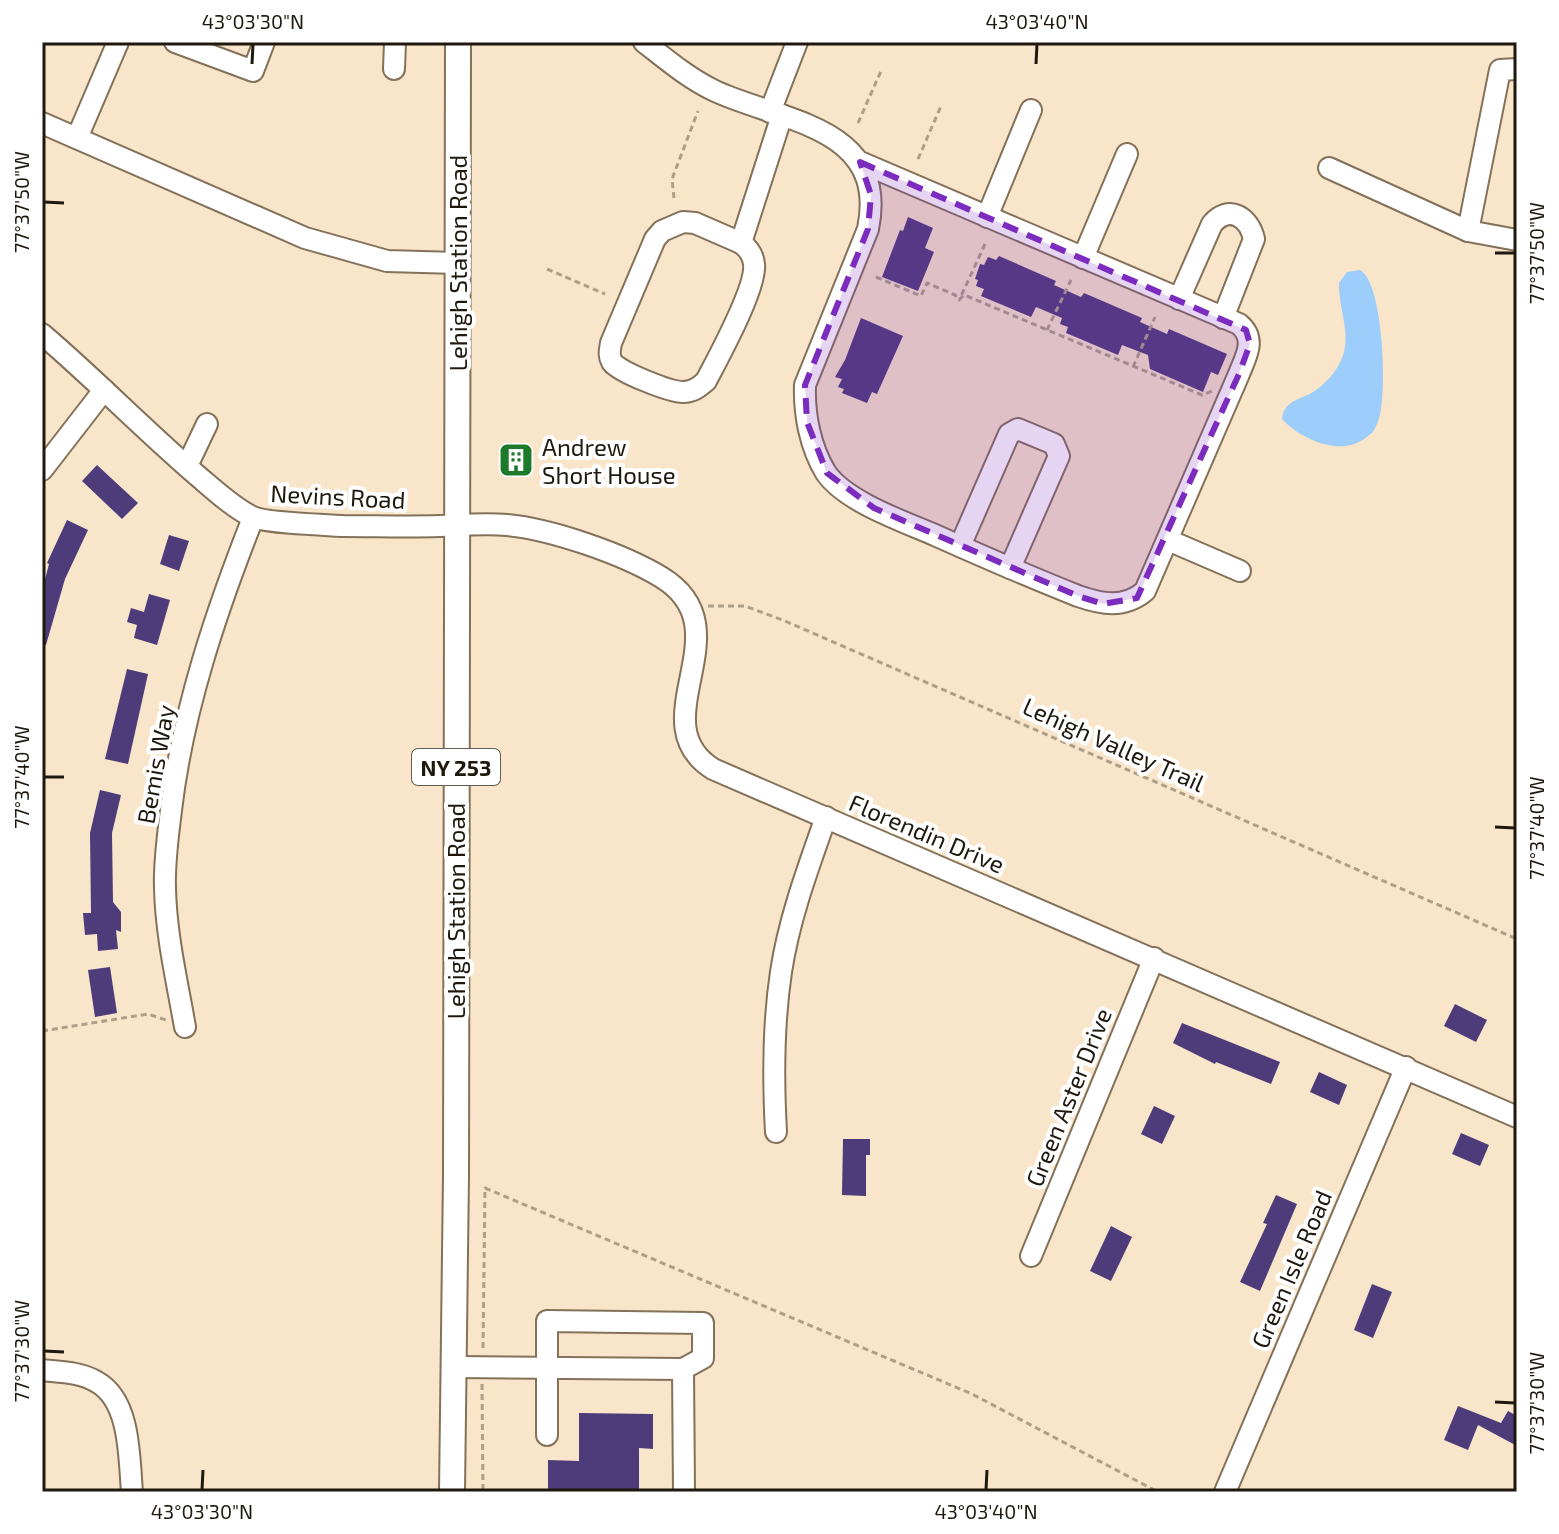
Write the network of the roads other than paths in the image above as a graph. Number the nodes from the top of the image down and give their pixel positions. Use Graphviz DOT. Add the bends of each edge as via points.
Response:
graph roads {
  1 [pos="118,42"];
  2 [pos="175,42"];
  3 [pos="264,42"];
  4 [pos="395,42"];
  5 [pos="458,42"];
  6 [pos="644,42"];
  7 [pos="797,42"];
  8 [pos="394,69"];
  9 [pos="1517,69"];
  10 [pos="1031,110"];
  11 [pos="776,114"];
  12 [pos="42,123"];
  13 [pos="77,138"];
  14 [pos="1127,154"];
  15 [pos="860,162"];
  16 [pos="1329,168"];
  17 [pos="987,217"];
  18 [pos="1468,231"];
  19 [pos="1517,240"];
  20 [pos="741,243"];
  21 [pos="1083,258"];
  22 [pos="457,263"];
  23 [pos="1179,299"];
  24 [pos="1223,318"];
  25 [pos="42,334"];
  26 [pos="104,390"];
  27 [pos="207,424"];
  28 [pos="187,466"];
  29 [pos="42,470"];
  30 [pos="253,518"];
  31 [pos="457,525"];
  32 [pos="1168,540"];
  33 [pos="960,546"];
  34 [pos="1010,568"];
  35 [pos="1240,571"];
  36 [pos="826,817"];
  37 [pos="1154,958"];
  38 [pos="185,1027"];
  39 [pos="1406,1067"];
  40 [pos="1517,1117"];
  41 [pos="776,1132"];
  42 [pos="1031,1256"];
  43 [pos="453,1367"];
  44 [pos="547,1368"];
  45 [pos="683,1369"];
  46 [pos="42,1370"];
  47 [pos="547,1435"];
  48 [pos="132,1492"];
  49 [pos="452,1492"];
  50 [pos="684,1492"];
  51 [pos="1225,1492"];
  1 -- 13 [label="street"];
  2 -- 3 [label="street" via="253,71"];
  4 -- 8 [label="street"];
  5 -- 22 [label="main road, Lehigh Station Road / NY 253"];
  6 -- 11 [label="street" via="712,89"];
  7 -- 11 [label="street"];
  9 -- 18 [label="street" via="1500,70"];
  10 -- 17 [label="street"];
  11 -- 15 [label="street" via="826,133"];
  11 -- 20 [label="street"];
  12 -- 13 [label="street"];
  13 -- 22 [label="street" via="305,238 387,261"];
  14 -- 21 [label="street"];
  15 -- 17 [label="street"];
  15 -- 33 [label="street" via="868,180 870,220 805,385 807,422 827,473 839,487"];
  16 -- 18 [label="street"];
  17 -- 21 [label="street"];
  18 -- 19 [label="street"];
  20 -- 20 [label="street" via="752,256 753,276 706,381 696,390 682,392 614,364 611,343 662,231 695,223"];
  21 -- 23 [label="street"];
  22 -- 31 [label="main road, Lehigh Station Road / NY 253"];
  23 -- 24 [label="street"];
  23 -- 24 [label="street" via="1212,224 1219,216 1238,215 1247,220 1254,239"];
  24 -- 32 [label="street" via="1239,324 1250,344"];
  25 -- 26 [label="street, Nevins Road"];
  26 -- 28 [label="street, Nevins Road"];
  26 -- 29 [label="street"];
  27 -- 28 [label="street"];
  28 -- 30 [label="street, Nevins Road"];
  30 -- 31 [label="street, Nevins Road" via="333,525"];
  30 -- 38 [label="street, Bemis Way" via="211,635 175,779 164,886"];
  31 -- 36 [label="street, Florendin Drive" via="536,529 589,545 678,589 695,614 685,715 691,750 713,769"];
  31 -- 43 [label="main road, Lehigh Station Road / NY 253"];
  32 -- 34 [label="street" via="1145,591 1116,604 1078,596"];
  32 -- 35 [label="street"];
  33 -- 34 [label="street"];
  33 -- 34 [label="street" via="1009,434 1018,429 1054,444 1059,456"];
  36 -- 37 [label="street, Florendin Drive"];
  36 -- 41 [label="street" via="781,969 774,1047"];
  37 -- 39 [label="street, Florendin Drive"];
  37 -- 42 [label="street, Green Aster Drive"];
  39 -- 40 [label="street, Florendin Drive"];
  39 -- 51 [label="street, Green Isle Road"];
  43 -- 44 [label="street"];
  43 -- 49 [label="main road, Lehigh Station Road / NY 253"];
  44 -- 45 [label="street"];
  44 -- 45 [label="street" via="547,1321 703,1323 703,1358"];
  44 -- 47 [label="street"];
  45 -- 50 [label="street"];
  46 -- 48 [label="street" via="80,1375 108,1390 122,1419"];
}
